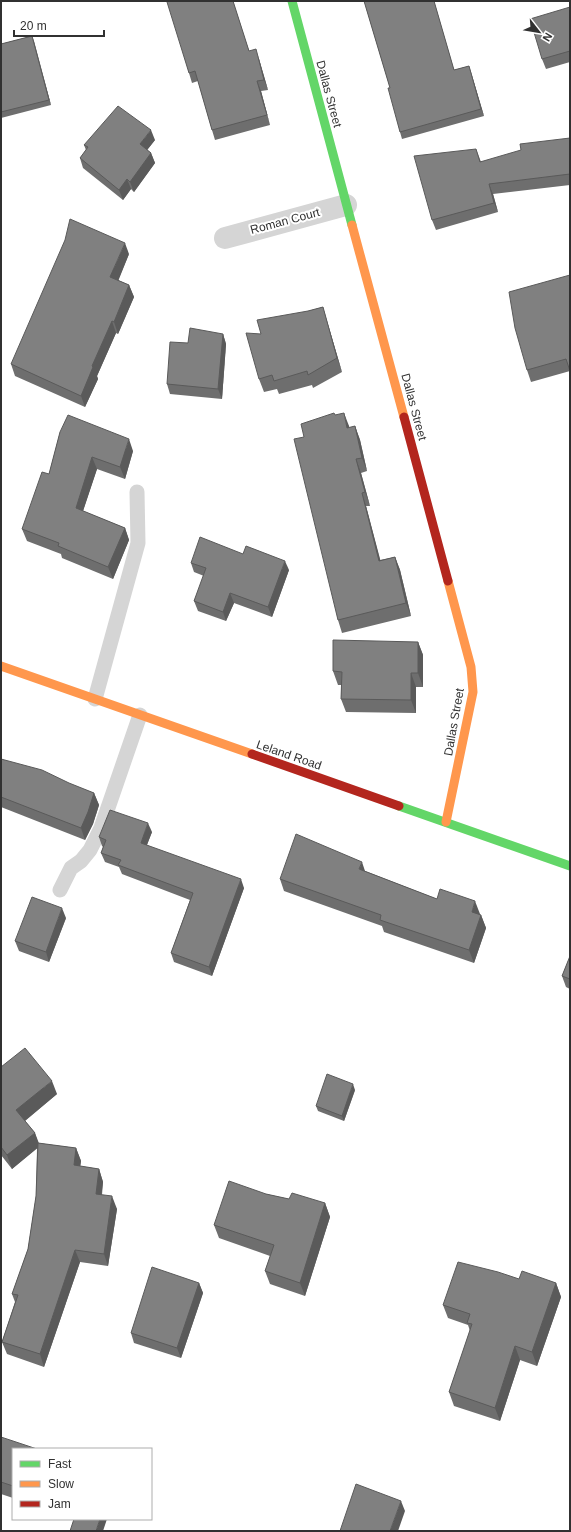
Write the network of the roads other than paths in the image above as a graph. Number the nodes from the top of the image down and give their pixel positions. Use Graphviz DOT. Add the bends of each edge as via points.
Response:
graph roads {
  1 [pos="292,1"];
  2 [pos="346,205"];
  3 [pos="225,238"];
  4 [pos="137,492"];
  5 [pos="1,666"];
  6 [pos="96,699"];
  7 [pos="140,715"];
  8 [pos="446,822"];
  9 [pos="570,866"];
  10 [pos="60,890"];
  1 -- 2 [label="street, Dallas Street"];
  2 -- 3 [label="street, Roman Court"];
  2 -- 8 [label="street, Dallas Street" via="471,667 473,692"];
  4 -- 6 [label="lane" via="138,543"];
  5 -- 6 [label="street, Leland Road"];
  6 -- 7 [label="street, Leland Road"];
  7 -- 8 [label="street, Leland Road"];
  7 -- 10 [label="lane" via="101,828 90,850 71,868"];
  8 -- 9 [label="street, Leland Road"];
}
